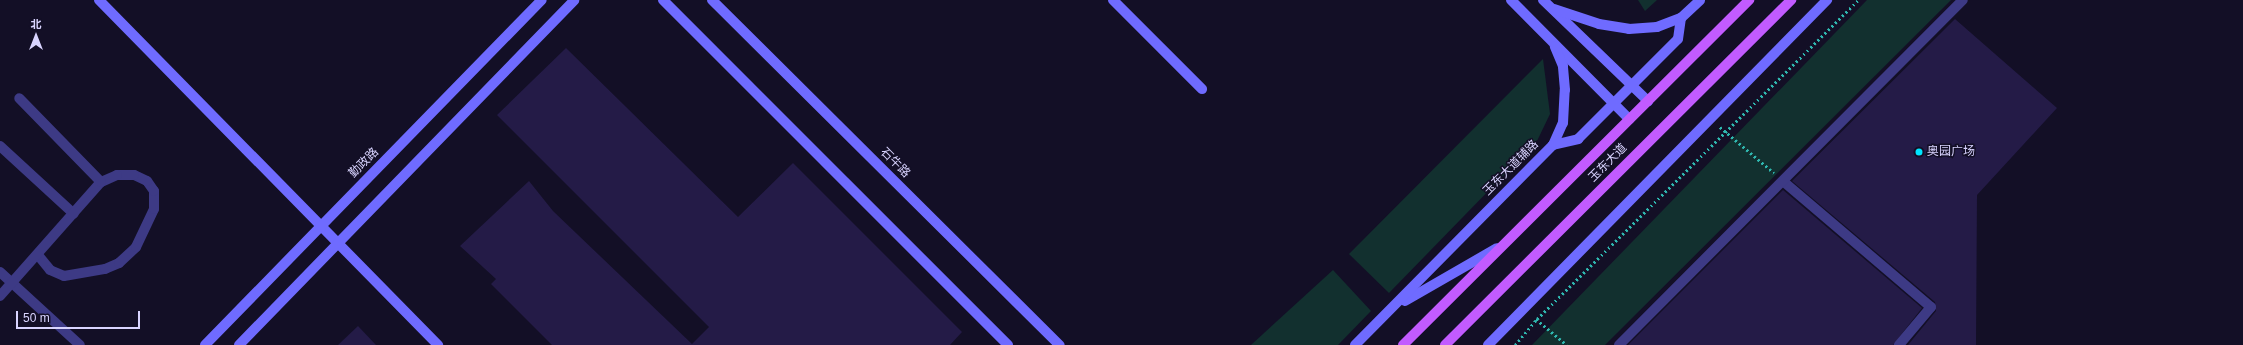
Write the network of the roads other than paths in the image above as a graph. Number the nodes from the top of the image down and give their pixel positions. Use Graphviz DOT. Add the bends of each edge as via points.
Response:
graph roads {
  1 [pos="99,0"];
  2 [pos="542,0"];
  3 [pos="574,0"];
  4 [pos="663,0"];
  5 [pos="712,0"];
  6 [pos="1112,0"];
  7 [pos="1511,0"];
  8 [pos="1700,0"];
  9 [pos="1749,0"];
  10 [pos="1791,0"];
  11 [pos="1827,0"];
  12 [pos="1963,0"];
  13 [pos="1546,3"];
  14 [pos="1681,18"];
  15 [pos="1552,42"];
  16 [pos="1631,85"];
  17 [pos="1202,89"];
  18 [pos="19,98"];
  19 [pos="1648,101"];
  20 [pos="1613,103"];
  21 [pos="1629,119"];
  22 [pos="1553,145"];
  23 [pos="0,146"];
  24 [pos="101,182"];
  25 [pos="1784,182"];
  26 [pos="74,214"];
  27 [pos="319,227"];
  28 [pos="335,242"];
  29 [pos="1504,244"];
  30 [pos="38,255"];
  31 [pos="0,272"];
  32 [pos="13,284"];
  33 [pos="0,296"];
  34 [pos="80,345"];
  35 [pos="205,345"];
  36 [pos="239,345"];
  37 [pos="438,345"];
  38 [pos="1008,345"];
  39 [pos="1060,345"];
  40 [pos="1355,345"];
  41 [pos="1358,345"];
  42 [pos="1403,345"];
  43 [pos="1445,345"];
  44 [pos="1488,345"];
  45 [pos="1620,345"];
  46 [pos="1899,345"];
  1 -- 27 [label="street"];
  2 -- 27 [label="street, 勤政路"];
  3 -- 28 [label="street"];
  4 -- 38 [label="street"];
  5 -- 39 [label="street, 石牛路"];
  6 -- 17 [label="street"];
  7 -- 15 [label="street"];
  8 -- 14 [label="street"];
  9 -- 19 [label="main road, 玉东大道"];
  10 -- 43 [label="main road, 玉东大道"];
  11 -- 44 [label="street"];
  12 -- 25 [label="street"];
  13 -- 14 [label="street" via="1599,24 1629,29 1657,27"];
  13 -- 16 [label="street"];
  14 -- 16 [label="street, 玉东大道辅路" via="1678,39"];
  15 -- 20 [label="street"];
  15 -- 22 [label="street" via="1563,66 1565,90 1563,123"];
  16 -- 19 [label="street"];
  16 -- 20 [label="street, 玉东大道辅路"];
  18 -- 24 [label="street"];
  19 -- 21 [label="main road, 玉东大道"];
  20 -- 21 [label="street"];
  20 -- 22 [label="street, 玉东大道辅路" via="1578,139"];
  21 -- 29 [label="main road, 玉东大道"];
  22 -- 40 [label="street, 玉东大道辅路"];
  23 -- 26 [label="street"];
  24 -- 26 [label="street"];
  24 -- 30 [label="street" via="117,175 134,175 147,181 154,191 154,209 136,247 119,263 105,269 64,276 50,270"];
  25 -- 45 [label="street"];
  25 -- 46 [label="street" via="1931,307"];
  26 -- 30 [label="street"];
  27 -- 28 [label="street"];
  27 -- 35 [label="street, 勤政路"];
  28 -- 36 [label="street"];
  28 -- 37 [label="street"];
  29 -- 41 [label="street" via="1410,296"];
  29 -- 42 [label="main road, 玉东大道"];
  30 -- 32 [label="street"];
  31 -- 32 [label="street"];
  32 -- 33 [label="street"];
  32 -- 34 [label="street"];
}
